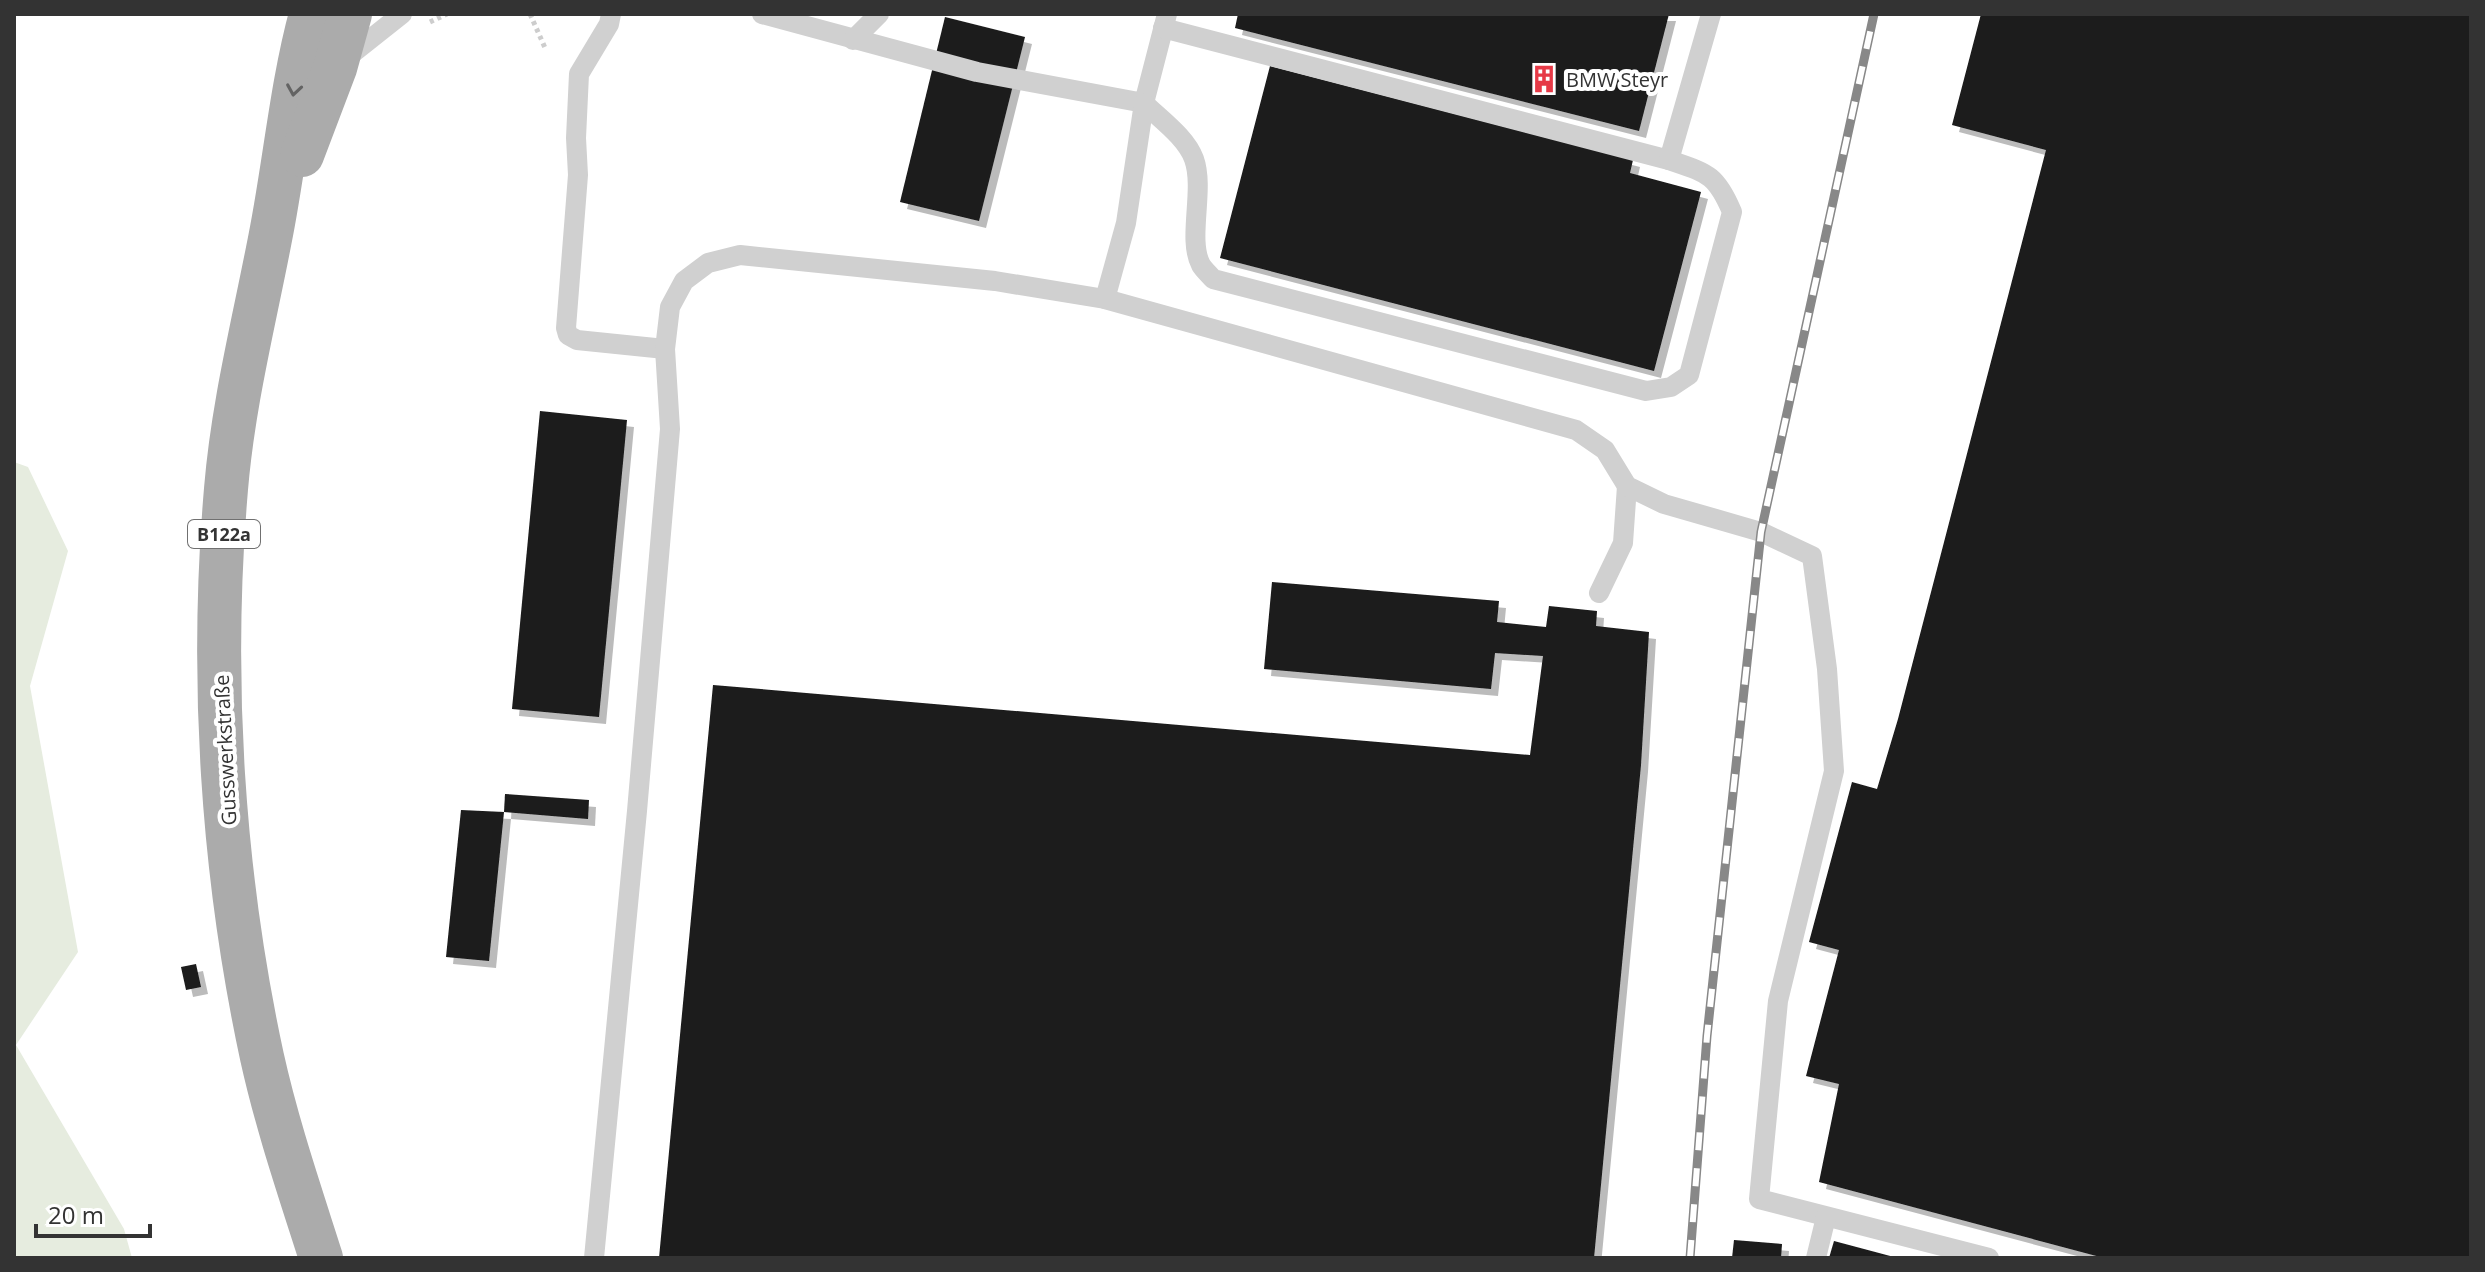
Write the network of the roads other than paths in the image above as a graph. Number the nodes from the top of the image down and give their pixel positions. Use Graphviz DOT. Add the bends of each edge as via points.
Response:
graph roads {
  1 [pos="311,14"];
  2 [pos="350,14"];
  3 [pos="402,14"];
  4 [pos="611,14"];
  5 [pos="762,14"];
  6 [pos="879,14"];
  7 [pos="1711,14"];
  8 [pos="1165,21"];
  9 [pos="853,40"];
  10 [pos="335,68"];
  11 [pos="1144,103"];
  12 [pos="1669,160"];
  13 [pos="271,235"];
  14 [pos="1105,299"];
  15 [pos="665,349"];
  16 [pos="1627,486"];
  17 [pos="1599,593"];
  18 [pos="1826,1217"];
  19 [pos="321,1258"];
  20 [pos="594,1258"];
  21 [pos="1816,1258"];
  22 [pos="1989,1258"];
  1 -- 13 [label="main road, Gusswerkstraße / B122a, one-way" via="298,63"];
  2 -- 10 [label="main road, Gusswerkstraße / B122a"];
  3 -- 10 [label="lane"];
  4 -- 15 [label="lane" via="579,74 578,175 566,328 577,340"];
  5 -- 9 [label="lane"];
  6 -- 9 [label="lane"];
  7 -- 12 [label="lane"];
  8 -- 11 [label="lane"];
  8 -- 12 [label="lane"];
  9 -- 11 [label="lane" via="977,72"];
  10 -- 13 [label="main road, Gusswerkstraße / B122a"];
  11 -- 12 [label="lane" via="1194,158 1200,264 1213,279 1646,391 1671,387 1689,375 1732,212 1722,188 1705,173"];
  11 -- 14 [label="lane" via="1126,223"];
  13 -- 19 [label="main road, Gusswerkstraße / B122a" via="241,379 226,487 220,713 241,942 263,1059"];
  14 -- 15 [label="lane" via="995,281 740,255 708,263 684,281 670,307"];
  14 -- 16 [label="lane" via="1576,430 1605,450"];
  15 -- 20 [label="lane" via="670,429"];
  16 -- 17 [label="lane" via="1623,543"];
  16 -- 18 [label="lane" via="1664,504 1761,532 1812,556 1834,771 1778,1001 1759,1199"];
  18 -- 21 [label="lane"];
  18 -- 22 [label="lane"];
}
